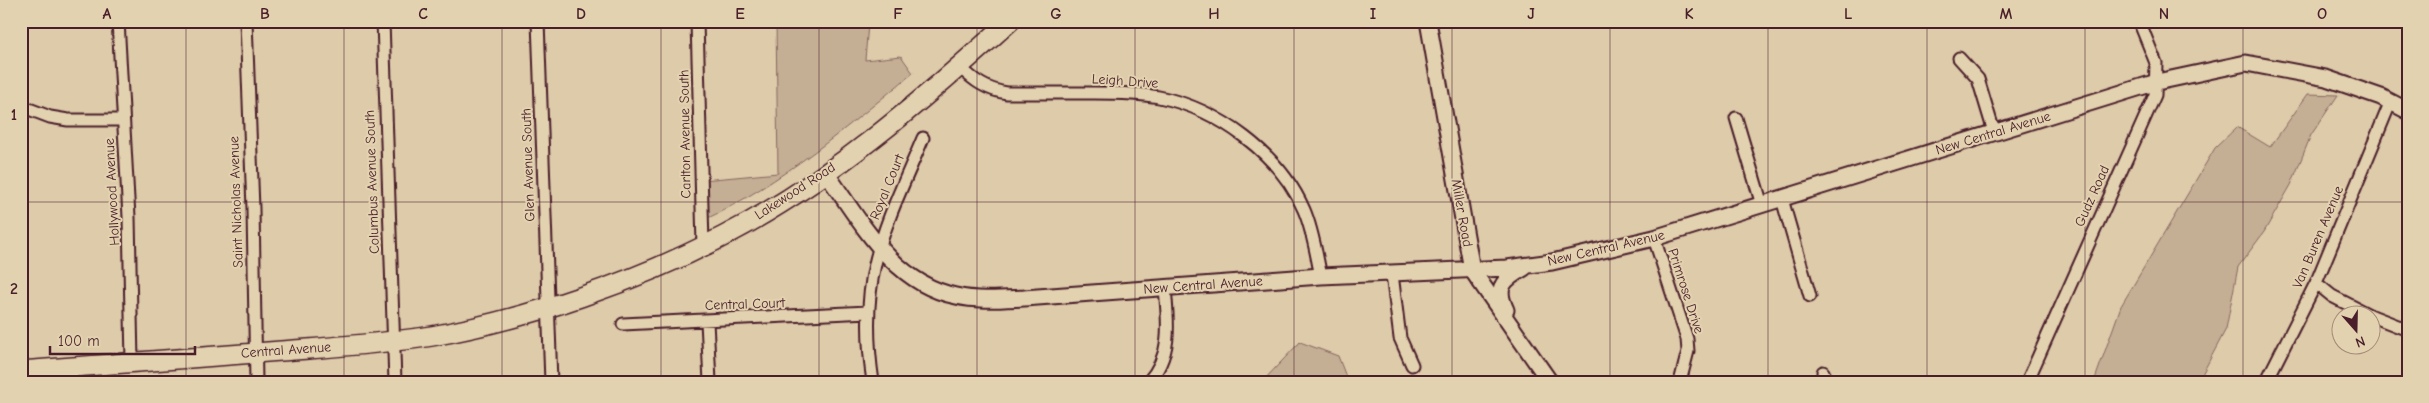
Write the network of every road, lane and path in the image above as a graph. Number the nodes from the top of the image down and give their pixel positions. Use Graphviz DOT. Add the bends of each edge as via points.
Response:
graph roads {
  1 [pos="118,21"];
  2 [pos="246,21"];
  3 [pos="383,21"];
  4 [pos="538,21"];
  5 [pos="697,21"];
  6 [pos="1010,21"];
  7 [pos="1428,21"];
  8 [pos="2139,21"];
  9 [pos="1959,58"];
  10 [pos="960,67"];
  11 [pos="2157,82"];
  12 [pos="2390,101"];
  13 [pos="21,106"];
  14 [pos="2408,111"];
  15 [pos="1736,118"];
  16 [pos="123,120"];
  17 [pos="1994,132"];
  18 [pos="923,138"];
  19 [pos="826,173"];
  20 [pos="1782,198"];
  21 [pos="1762,205"];
  22 [pos="1654,238"];
  23 [pos="703,246"];
  24 [pos="880,248"];
  25 [pos="1527,266"];
  26 [pos="1472,270"];
  27 [pos="1392,274"];
  28 [pos="1321,276"];
  29 [pos="2316,283"];
  30 [pos="1165,288"];
  31 [pos="1810,296"];
  32 [pos="2352,306"];
  33 [pos="547,307"];
  34 [pos="868,312"];
  35 [pos="2382,320"];
  36 [pos="707,321"];
  37 [pos="623,324"];
  38 [pos="2408,330"];
  39 [pos="1518,335"];
  40 [pos="392,342"];
  41 [pos="254,353"];
  42 [pos="132,362"];
  43 [pos="1412,365"];
  44 [pos="21,370"];
  45 [pos="256,382"];
  46 [pos="395,382"];
  47 [pos="551,382"];
  48 [pos="710,382"];
  49 [pos="873,382"];
  50 [pos="1148,382"];
  51 [pos="1550,382"];
  52 [pos="1680,382"];
  53 [pos="2026,382"];
  54 [pos="2266,382"];
  1 -- 16 [label="street, Hollywood Avenue"];
  2 -- 41 [label="street, Saint Nicholas Avenue"];
  3 -- 40 [label="street, Columbus Avenue South"];
  4 -- 33 [label="street, Glen Avenue South"];
  5 -- 23 [label="street, Carlton Avenue South"];
  6 -- 10 [label="main road, Lakewood Road"];
  7 -- 26 [label="street, Miller Road"];
  8 -- 11 [label="street, Gudz Road" via="2156,63"];
  9 -- 17 [label="street" via="1978,79"];
  10 -- 19 [label="main road, Lakewood Road"];
  10 -- 28 [label="street, Leigh Drive" via="993,91 1127,93 1159,97 1195,108 1221,122 1260,150 1294,190 1312,230"];
  11 -- 12 [label="street, New Central Avenue" via="2246,63 2326,78"];
  11 -- 17 [label="street, New Central Avenue"];
  11 -- 53 [label="street, Gudz Road" via="2155,95"];
  12 -- 14 [label="street, New Central Avenue"];
  12 -- 29 [label="street, Van Buren Avenue"];
  13 -- 16 [label="street" via="68,120"];
  15 -- 21 [label="street"];
  16 -- 42 [label="street, Hollywood Avenue"];
  17 -- 20 [label="street, New Central Avenue"];
  18 -- 24 [label="street, Royal Court"];
  19 -- 23 [label="main road, Lakewood Road"];
  19 -- 24 [label="street, New Central Avenue"];
  20 -- 21 [label="street, New Central Avenue"];
  20 -- 31 [label="street"];
  21 -- 22 [label="street, New Central Avenue"];
  22 -- 25 [label="street, New Central Avenue"];
  22 -- 52 [label="street, Primrose Drive" via="1687,339 1688,351"];
  23 -- 33 [label="main road, Lakewood Road" via="613,285"];
  24 -- 30 [label="street, New Central Avenue" via="897,265 929,287 954,296 980,300"];
  24 -- 34 [label="street, Royal Court"];
  25 -- 26 [label="street, New Central Avenue"];
  25 -- 39 [label="street" via="1508,278 1500,296"];
  26 -- 27 [label="street, New Central Avenue"];
  26 -- 39 [label="street, Miller Road"];
  27 -- 28 [label="street, New Central Avenue"];
  27 -- 43 [label="street" via="1400,338"];
  28 -- 30 [label="street, New Central Avenue"];
  29 -- 32 [label="street"];
  29 -- 54 [label="street, Van Buren Avenue"];
  30 -- 50 [label="street" via="1169,335 1156,373"];
  33 -- 40 [label="main road, Central Avenue" via="488,324"];
  33 -- 47 [label="street, Glen Avenue South"];
  34 -- 36 [label="street, Central Court"];
  34 -- 49 [label="street, Royal Court" via="867,342"];
  35 -- 38 [label="street"];
  36 -- 37 [label="street, Central Court"];
  36 -- 48 [label="street"];
  39 -- 51 [label="street, Miller Road"];
  40 -- 41 [label="main road, Central Avenue"];
  40 -- 46 [label="street, Columbus Avenue South"];
  41 -- 42 [label="main road, Central Avenue"];
  41 -- 45 [label="street, Saint Nicholas Avenue"];
  42 -- 44 [label="main road, Central Avenue"];
}
